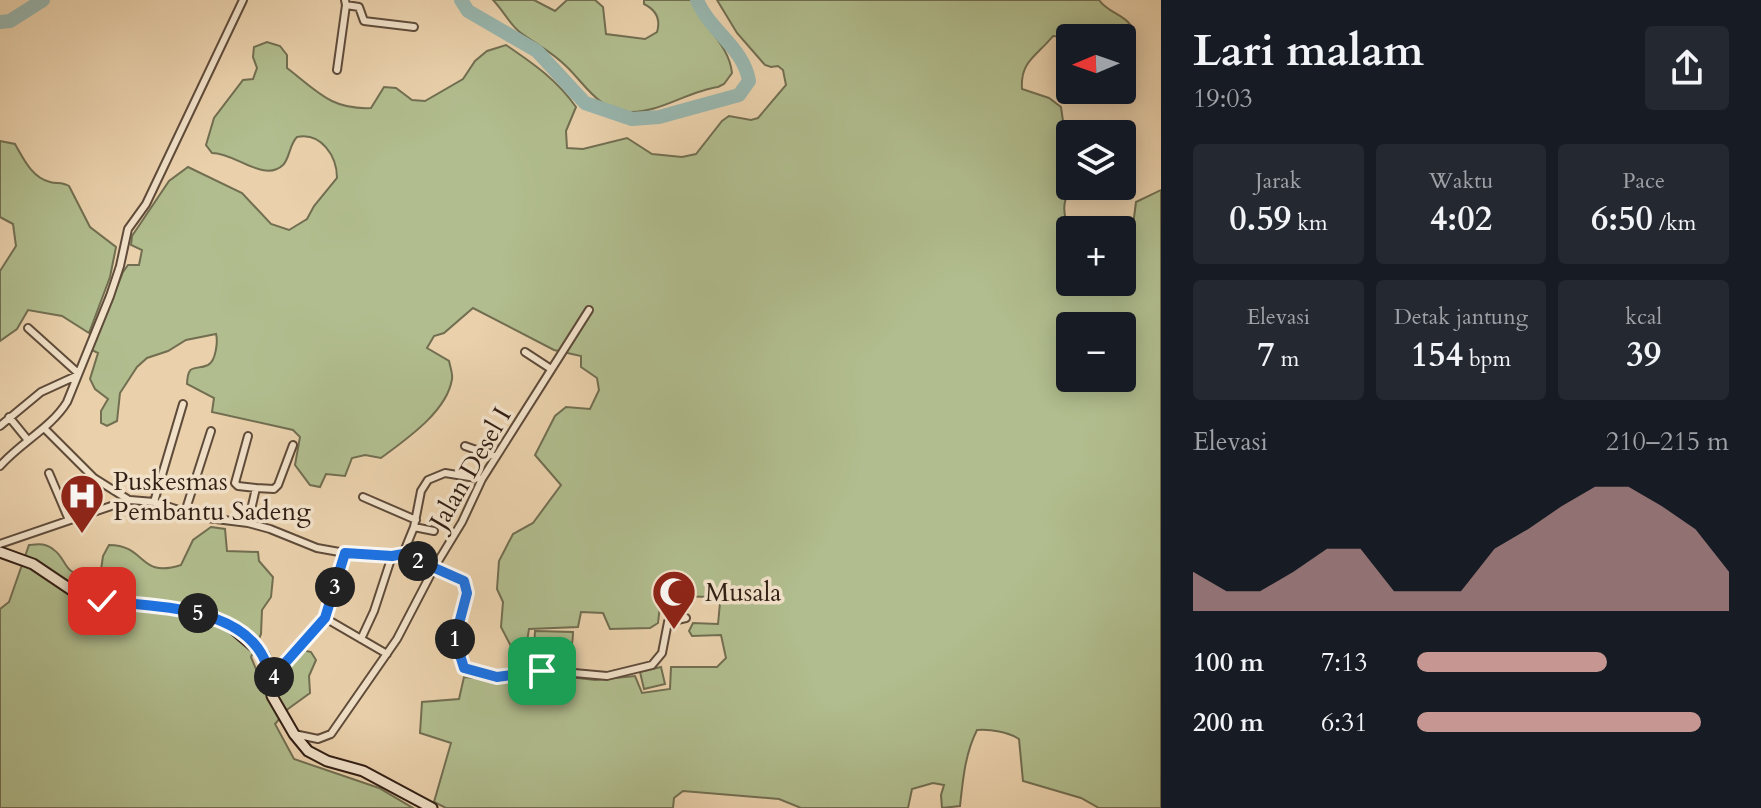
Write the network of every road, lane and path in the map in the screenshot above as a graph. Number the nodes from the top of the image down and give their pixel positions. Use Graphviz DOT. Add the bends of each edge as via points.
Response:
graph roads {
  1 [pos="243,0"];
  2 [pos="346,3"];
  3 [pos="414,27"];
  4 [pos="337,70"];
  5 [pos="589,310"];
  6 [pos="28,328"];
  7 [pos="525,352"];
  8 [pos="551,369"];
  9 [pos="77,374"];
  10 [pos="183,404"];
  11 [pos="9,417"];
  12 [pos="0,426"];
  13 [pos="44,428"];
  14 [pos="211,431"];
  15 [pos="248,436"];
  16 [pos="27,439"];
  17 [pos="293,445"];
  18 [pos="465,446"];
  19 [pos="496,457"];
  20 [pos="1,464"];
  21 [pos="49,473"];
  22 [pos="482,479"];
  23 [pos="256,488"];
  24 [pos="363,497"];
  25 [pos="130,500"];
  26 [pos="154,502"];
  27 [pos="185,512"];
  28 [pos="69,520"];
  29 [pos="248,523"];
  30 [pos="415,523"];
  31 [pos="434,531"];
  32 [pos="0,544"];
  33 [pos="0,552"];
  34 [pos="345,553"];
  35 [pos="403,554"];
  36 [pos="392,556"];
  37 [pos="434,568"];
  38 [pos="325,618"];
  39 [pos="686,618"];
  40 [pos="361,639"];
  41 [pos="387,654"];
  42 [pos="270,680"];
  43 [pos="294,734"];
  44 [pos="432,808"];
  1 -- 9 [label="street" via="146,204 128,229 110,296"];
  2 -- 3 [label="street" via="358,6 364,21"];
  2 -- 4 [label="street"];
  5 -- 8 [label="street, Jalan Desel I"];
  6 -- 9 [label="street"];
  7 -- 8 [label="street"];
  8 -- 19 [label="street, Jalan Desel I"];
  9 -- 11 [label="street" via="41,392"];
  9 -- 13 [label="street" via="58,417"];
  10 -- 26 [label="street"];
  11 -- 12 [label="street"];
  11 -- 16 [label="street"];
  13 -- 16 [label="street"];
  13 -- 25 [label="street" via="94,478"];
  14 -- 27 [label="street"];
  15 -- 23 [label="street" via="235,483"];
  16 -- 20 [label="street"];
  17 -- 23 [label="street" via="278,485"];
  18 -- 19 [label="street"];
  19 -- 22 [label="street, Jalan Desel I"];
  21 -- 28 [label="street"];
  22 -- 30 [label="street" via="453,473 433,476 421,491"];
  22 -- 37 [label="street, Jalan Desel I"];
  23 -- 29 [label="street"];
  24 -- 30 [label="street"];
  25 -- 26 [label="street"];
  25 -- 28 [label="street"];
  26 -- 27 [label="street"];
  27 -- 29 [label="street"];
  28 -- 32 [label="street"];
  29 -- 34 [label="street"];
  30 -- 31 [label="street"];
  30 -- 35 [label="street"];
  33 -- 42 [label="main road" via="33,564 82,597 175,608 229,625 264,655"];
  34 -- 36 [label="street"];
  34 -- 38 [label="street"];
  35 -- 36 [label="street"];
  35 -- 37 [label="street"];
  36 -- 40 [label="street"];
  37 -- 39 [label="street" via="464,581 467,588 455,639 460,662 471,672 497,677 552,671 607,676 652,665 662,653 668,622"];
  37 -- 41 [label="street, Jalan Desel I"];
  38 -- 40 [label="street"];
  38 -- 42 [label="street"];
  40 -- 41 [label="street"];
  41 -- 43 [label="street, Jalan Desel I" via="331,734 318,739"];
  42 -- 43 [label="main road" via="272,696"];
  43 -- 44 [label="main road" via="317,757 363,771"];
}
